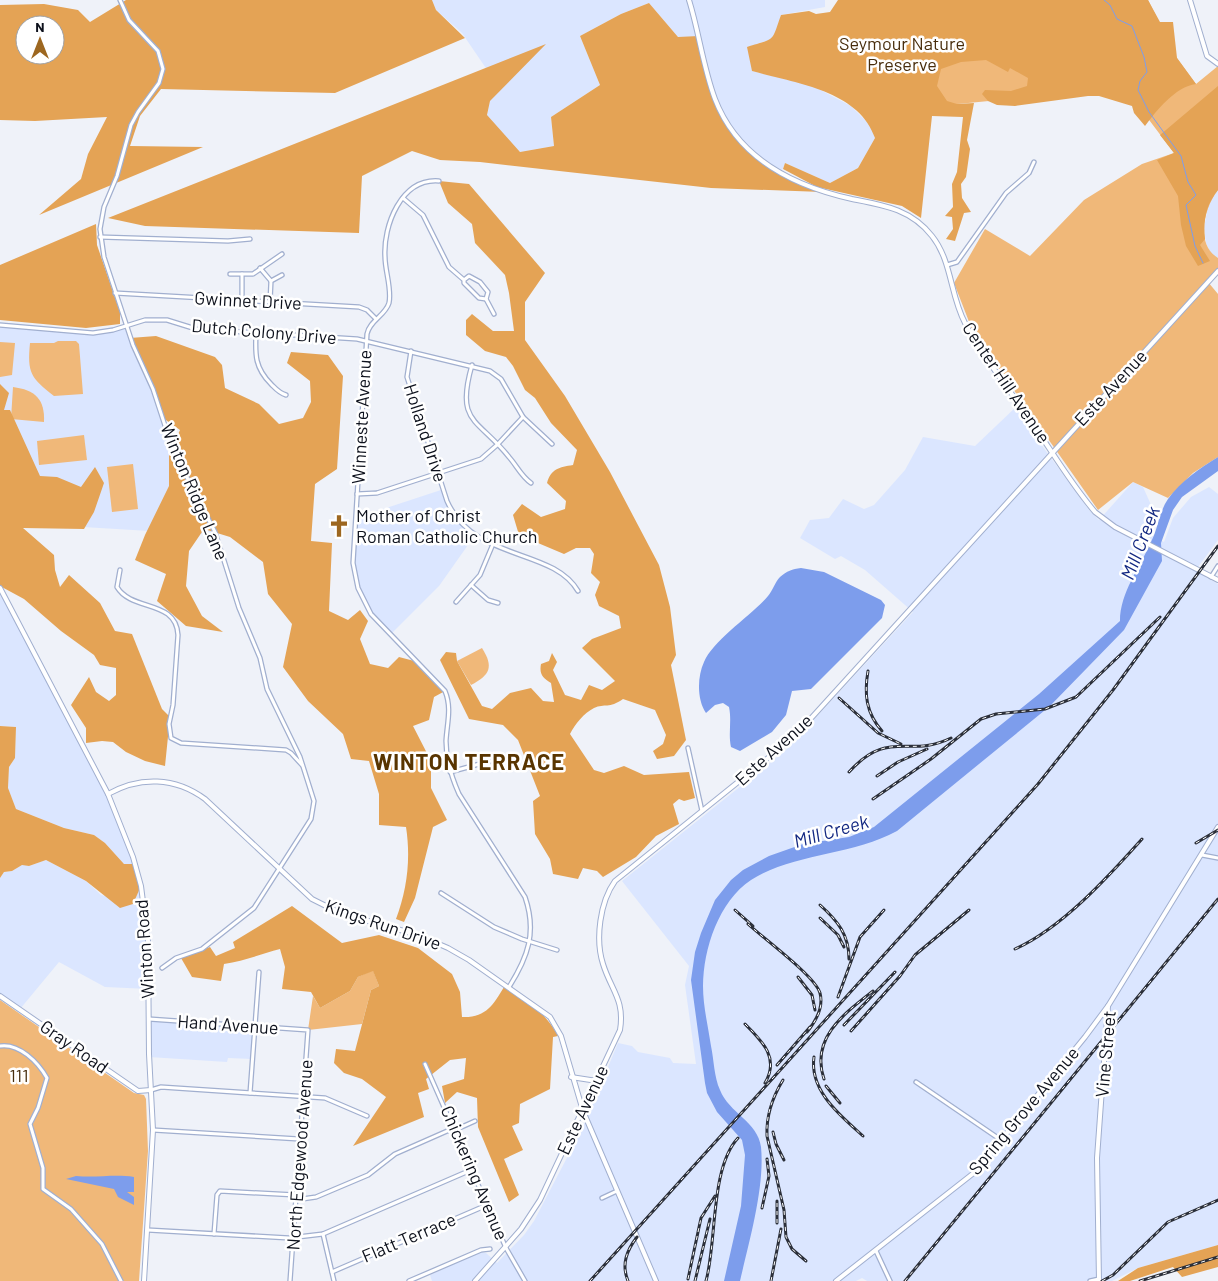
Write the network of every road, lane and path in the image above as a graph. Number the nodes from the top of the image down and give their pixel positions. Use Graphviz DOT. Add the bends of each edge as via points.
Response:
graph roads {
  1 [pos="120,0"];
  2 [pos="689,0"];
  3 [pos="1190,0"];
  4 [pos="1218,64"];
  5 [pos="1034,162"];
  6 [pos="439,182"];
  7 [pos="403,198"];
  8 [pos="100,237"];
  9 [pos="250,239"];
  10 [pos="282,254"];
  11 [pos="947,265"];
  12 [pos="260,268"];
  13 [pos="1218,271"];
  14 [pos="230,274"];
  15 [pos="242,274"];
  16 [pos="282,275"];
  17 [pos="464,280"];
  18 [pos="271,281"];
  19 [pos="115,293"];
  20 [pos="242,300"];
  21 [pos="486,300"];
  22 [pos="270,302"];
  23 [pos="494,314"];
  24 [pos="376,319"];
  25 [pos="0,325"];
  26 [pos="126,326"];
  27 [pos="256,333"];
  28 [pos="366,341"];
  29 [pos="410,351"];
  30 [pos="472,365"];
  31 [pos="286,395"];
  32 [pos="524,417"];
  33 [pos="552,444"];
  34 [pos="497,445"];
  35 [pos="1053,452"];
  36 [pos="438,474"];
  37 [pos="531,484"];
  38 [pos="357,494"];
  39 [pos="493,544"];
  40 [pos="1218,566"];
  41 [pos="120,570"];
  42 [pos="1211,576"];
  43 [pos="1218,580"];
  44 [pos="471,585"];
  45 [pos="0,588"];
  46 [pos="578,591"];
  47 [pos="456,602"];
  48 [pos="498,603"];
  49 [pos="688,748"];
  50 [pos="505,757"];
  51 [pos="302,765"];
  52 [pos="450,772"];
  53 [pos="108,794"];
  54 [pos="702,811"];
  55 [pos="1218,827"];
  56 [pos="1202,855"];
  57 [pos="1218,858"];
  58 [pos="280,869"];
  59 [pos="441,893"];
  60 [pos="530,942"];
  61 [pos="558,950"];
  62 [pos="162,968"];
  63 [pos="259,972"];
  64 [pos="508,987"];
  65 [pos="0,996"];
  66 [pos="1108,1006"];
  67 [pos="149,1019"];
  68 [pos="254,1027"];
  69 [pos="308,1030"];
  70 [pos="0,1046"];
  71 [pos="426,1064"];
  72 [pos="572,1077"];
  73 [pos="597,1081"];
  74 [pos="916,1082"];
  75 [pos="150,1090"];
  76 [pos="250,1093"];
  77 [pos="303,1096"];
  78 [pos="583,1111"];
  79 [pos="367,1116"];
  80 [pos="475,1121"];
  81 [pos="455,1129"];
  82 [pos="153,1130"];
  83 [pos="300,1139"];
  84 [pos="1001,1140"];
  85 [pos="472,1170"];
  86 [pos="617,1191"];
  87 [pos="296,1195"];
  88 [pos="602,1198"];
  89 [pos="295,1200"];
  90 [pos="487,1205"];
  91 [pos="148,1230"];
  92 [pos="214,1234"];
  93 [pos="324,1234"];
  94 [pos="293,1238"];
  95 [pos="506,1248"];
  96 [pos="490,1249"];
  97 [pos="876,1250"];
  98 [pos="332,1272"];
  99 [pos="1099,1280"];
  100 [pos="121,1281"];
  101 [pos="144,1281"];
  102 [pos="290,1281"];
  103 [pos="334,1281"];
  104 [pos="409,1281"];
  105 [pos="475,1281"];
  106 [pos="525,1281"];
  107 [pos="656,1281"];
  108 [pos="836,1281"];
  109 [pos="890,1281"];
  110 [pos="1090,1281"];
  1 -- 8 [label="street, Winton Ridge Lane" via="129,20 158,51 163,69 159,83 131,125 117,176 101,214"];
  2 -- 11 [label="main road, Center Hill Avenue" via="715,99 746,145 772,169 805,187 888,206 908,214 931,235"];
  3 -- 4 [label="main road" via="1206,53"];
  5 -- 11 [label="street" via="1029,173 1006,193 957,262"];
  6 -- 7 [label="street" via="416,186"];
  7 -- 17 [label="street" via="422,215 449,267"];
  7 -- 24 [label="street, Winneste Avenue" via="385,243 389,303"];
  8 -- 9 [label="street"];
  8 -- 19 [label="street, Winton Ridge Lane"];
  10 -- 12 [label="street"];
  11 -- 35 [label="main road, Center Hill Avenue" via="956,304 964,322"];
  12 -- 15 [label="street" via="252,274"];
  12 -- 18 [label="street"];
  13 -- 35 [label="main road, Este Avenue"];
  14 -- 15 [label="street"];
  15 -- 20 [label="street"];
  16 -- 18 [label="street"];
  17 -- 21 [label="street" via="479,298"];
  17 -- 21 [label="street" via="469,276 480,282 488,292"];
  18 -- 22 [label="street"];
  19 -- 20 [label="street, Gwinnet Drive"];
  19 -- 26 [label="street, Winton Ridge Lane"];
  20 -- 22 [label="street, Gwinnet Drive"];
  21 -- 23 [label="street"];
  22 -- 24 [label="street, Gwinnet Drive" via="362,307"];
  24 -- 28 [label="street, Winneste Avenue" via="369,328"];
  25 -- 26 [label="street, Dutch Colony Drive" via="93,333"];
  26 -- 27 [label="street, Dutch Colony Drive" via="159,319 196,329"];
  26 -- 51 [label="street, Winton Ridge Lane" via="153,389 180,467 215,532 239,608 260,658 267,689"];
  27 -- 28 [label="street, Dutch Colony Drive"];
  27 -- 31 [label="street" via="258,369 280,393"];
  28 -- 29 [label="street, Dutch Colony Drive"];
  28 -- 38 [label="street, Winneste Avenue"];
  29 -- 30 [label="street, Dutch Colony Drive"];
  29 -- 36 [label="street, Holland Drive" via="407,377"];
  30 -- 32 [label="street, Dutch Colony Drive" via="498,376"];
  30 -- 34 [label="street" via="465,393 467,409 476,425"];
  32 -- 33 [label="street, Dutch Colony Drive"];
  32 -- 34 [label="street"];
  34 -- 36 [label="street" via="481,459"];
  34 -- 37 [label="street"];
  35 -- 42 [label="main road, Center Hill Avenue" via="1095,512 1110,524"];
  35 -- 54 [label="main road, Este Avenue" via="794,737"];
  36 -- 38 [label="street" via="377,494"];
  36 -- 39 [label="street, Holland Drive" via="447,501 458,520 475,535"];
  38 -- 52 [label="street, Winneste Avenue" via="353,554 358,588 376,621 445,691 450,708 446,746"];
  39 -- 44 [label="street" via="480,575"];
  39 -- 46 [label="street, Holland Drive" via="556,570"];
  40 -- 42 [label="street"];
  41 -- 51 [label="street" via="117,587 123,595 133,602 163,610 177,626 169,724 171,738 181,743 286,750"];
  42 -- 43 [label="main road, Center Hill Avenue"];
  44 -- 47 [label="street"];
  44 -- 48 [label="street" via="488,600"];
  45 -- 53 [label="main road, Winton Road"];
  49 -- 54 [label="street"];
  50 -- 52 [label="street"];
  51 -- 58 [label="street, Winton Ridge Lane" via="314,796 314,810"];
  52 -- 60 [label="street, Winneste Avenue" via="459,794 523,890 531,915"];
  53 -- 58 [label="main road, Kings Run Drive" via="130,784 148,781 183,786 205,798"];
  53 -- 67 [label="main road, Winton Road" via="133,857 144,902"];
  54 -- 73 [label="main road, Este Avenue" via="624,872 606,898 600,953 618,995 621,1023 616,1043"];
  55 -- 56 [label="main road, Vine Street"];
  56 -- 57 [label="street"];
  56 -- 66 [label="main road, Vine Street"];
  58 -- 62 [label="street, Winton Ridge Lane" via="248,913 202,949 176,958"];
  58 -- 64 [label="main road, Kings Run Drive" via="322,905 418,935 448,948"];
  59 -- 60 [label="street" via="494,927"];
  60 -- 61 [label="street"];
  60 -- 64 [label="street, Winneste Avenue" via="523,964"];
  63 -- 68 [label="street"];
  64 -- 72 [label="main road, Kings Run Drive" via="554,1022"];
  65 -- 75 [label="main road, Gray Road" via="138,1091"];
  66 -- 84 [label="main road, Spring Grove Avenue"];
  66 -- 99 [label="main road, Vine Street" via="1097,1158"];
  67 -- 68 [label="street, Hand Avenue"];
  67 -- 75 [label="main road, Winton Road"];
  68 -- 69 [label="street, Hand Avenue"];
  68 -- 76 [label="street"];
  69 -- 77 [label="street, North Edgewood Avenue"];
  70 -- 100 [label="street" via="19,1049 46,1078 30,1124 43,1168 43,1189 71,1208 93,1233 114,1263"];
  71 -- 81 [label="street, Chickering Avenue"];
  72 -- 73 [label="main road"];
  72 -- 78 [label="main road, Kings Run Drive"];
  73 -- 78 [label="main road, Este Avenue"];
  74 -- 84 [label="street"];
  75 -- 76 [label="street" via="161,1087"];
  75 -- 82 [label="main road, Winton Road"];
  76 -- 77 [label="street"];
  77 -- 79 [label="street" via="332,1100"];
  77 -- 83 [label="street, North Edgewood Avenue"];
  78 -- 86 [label="main road, Kings Run Drive"];
  78 -- 95 [label="main road, Este Avenue" via="540,1200"];
  80 -- 81 [label="street"];
  81 -- 85 [label="street, Chickering Avenue"];
  81 -- 89 [label="street" via="395,1154 368,1175 316,1197"];
  82 -- 83 [label="street"];
  82 -- 91 [label="main road, Winton Road"];
  83 -- 87 [label="street, North Edgewood Avenue"];
  84 -- 97 [label="main road, Spring Grove Avenue" via="969,1178"];
  85 -- 90 [label="street, Chickering Avenue"];
  85 -- 93 [label="street"];
  86 -- 88 [label="street"];
  86 -- 107 [label="main road, Kings Run Drive"];
  87 -- 89 [label="street, North Edgewood Avenue"];
  87 -- 92 [label="street" via="220,1191"];
  89 -- 94 [label="street, North Edgewood Avenue"];
  90 -- 95 [label="street, Chickering Avenue"];
  90 -- 98 [label="street, Flatt Terrace"];
  91 -- 92 [label="street"];
  91 -- 101 [label="main road, Winton Road"];
  92 -- 94 [label="street"];
  93 -- 94 [label="street"];
  93 -- 98 [label="street"];
  94 -- 102 [label="street, North Edgewood Avenue"];
  95 -- 105 [label="main road, Este Avenue"];
  95 -- 106 [label="street, Chickering Avenue"];
  96 -- 104 [label="street"];
  97 -- 108 [label="main road, Spring Grove Avenue"];
  97 -- 109 [label="street"];
  98 -- 103 [label="street"];
  99 -- 110 [label="street"];
}
